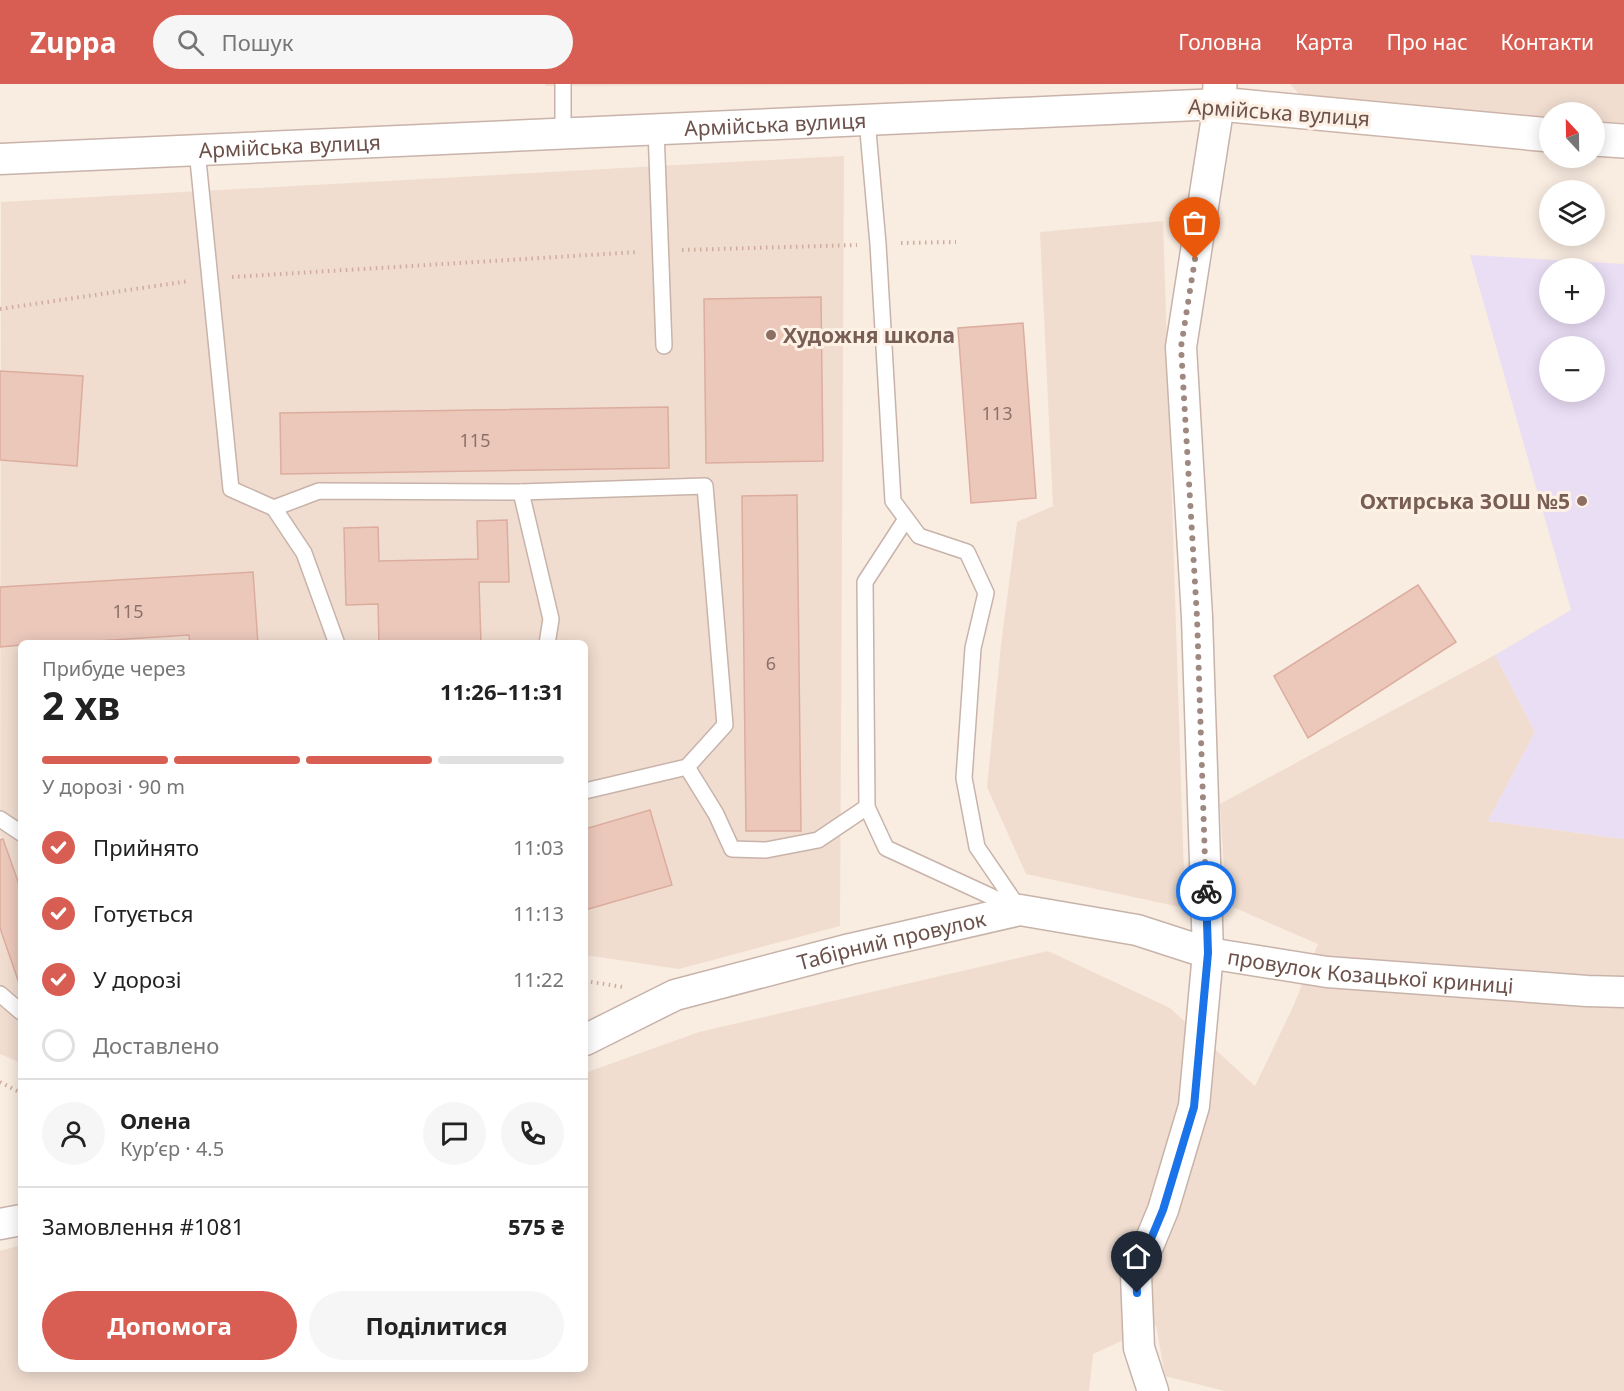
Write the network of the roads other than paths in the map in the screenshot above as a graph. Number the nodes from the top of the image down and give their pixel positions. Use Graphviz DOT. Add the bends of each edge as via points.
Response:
graph roads {
  1 [pos="563,84"];
  2 [pos="1220,94"];
  3 [pos="867,120"];
  4 [pos="656,129"];
  5 [pos="562,134"];
  6 [pos="1539,134"];
  7 [pos="1605,140"];
  8 [pos="1624,141"];
  9 [pos="196,150"];
  10 [pos="0,159"];
  11 [pos="664,346"];
  12 [pos="521,492"];
  13 [pos="274,508"];
  14 [pos="906,519"];
  15 [pos="335,640"];
  16 [pos="548,640"];
  17 [pos="687,767"];
  18 [pos="588,790"];
  19 [pos="867,807"];
  20 [pos="0,819"];
  21 [pos="18,831"];
  22 [pos="1020,910"];
  23 [pos="1208,953"];
  24 [pos="1624,992"];
  25 [pos="0,994"];
  26 [pos="18,1009"];
  27 [pos="588,1038"];
  28 [pos="18,1221"];
  29 [pos="0,1224"];
  30 [pos="1154,1391"];
  1 -- 5 [label="lane"];
  2 -- 3 [label="street, Армійська вулиця"];
  2 -- 6 [label="street, Армійська вулиця"];
  2 -- 23 [label="street" via="1181,347 1197,617"];
  3 -- 4 [label="street, Армійська вулиця"];
  3 -- 14 [label="lane" via="893,501"];
  4 -- 5 [label="street, Армійська вулиця"];
  4 -- 11 [label="lane"];
  5 -- 9 [label="street, Армійська вулиця"];
  7 -- 8 [label="street"];
  9 -- 10 [label="street, Армійська вулиця"];
  9 -- 13 [label="lane" via="231,489"];
  12 -- 13 [label="lane" via="319,491"];
  12 -- 16 [label="lane" via="551,619"];
  12 -- 17 [label="lane" via="705,486 725,725"];
  13 -- 15 [label="lane" via="304,553"];
  14 -- 19 [label="lane" via="866,582"];
  14 -- 22 [label="lane" via="919,536 967,552 986,592 974,648 964,778 977,847"];
  17 -- 18 [label="lane"];
  17 -- 19 [label="lane" via="732,849 766,850 818,840"];
  19 -- 22 [label="lane" via="886,848"];
  20 -- 21 [label="lane"];
  22 -- 23 [label="street, Табірний провулок" via="1137,930"];
  22 -- 27 [label="street, Табірний провулок" via="675,995"];
  23 -- 24 [label="street, провулок Козацької криниці" via="1327,972"];
  23 -- 30 [label="street, провулок Козацької криниці" via="1194,1107 1163,1210 1136,1275 1139,1348"];
  25 -- 26 [label="lane"];
  28 -- 29 [label="street"];
}
